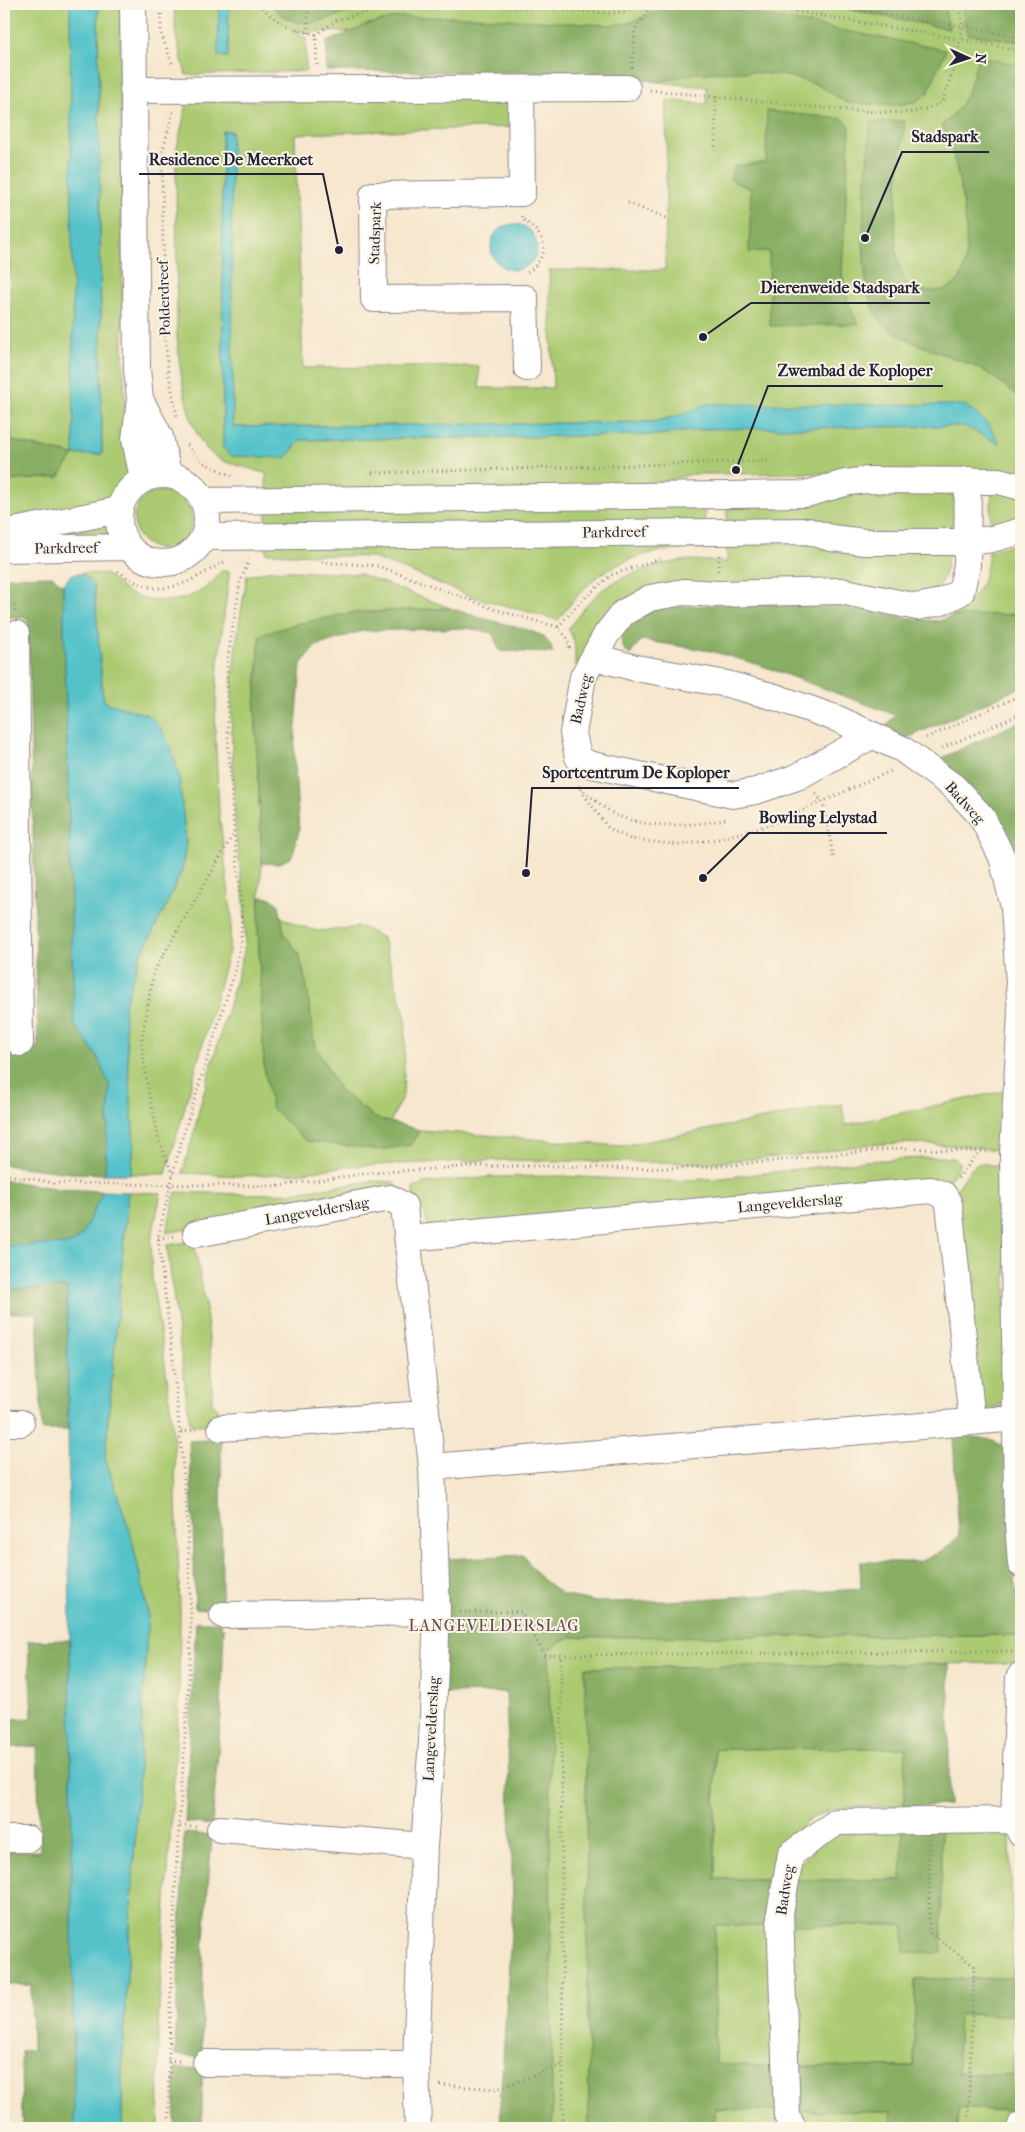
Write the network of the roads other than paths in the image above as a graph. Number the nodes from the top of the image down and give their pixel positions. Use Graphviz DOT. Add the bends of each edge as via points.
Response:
graph roads {
  1 [pos="133,4"];
  2 [pos="627,88"];
  3 [pos="521,89"];
  4 [pos="133,90"];
  5 [pos="527,368"];
  6 [pos="156,477"];
  7 [pos="968,480"];
  8 [pos="1021,487"];
  9 [pos="205,501"];
  10 [pos="120,510"];
  11 [pos="4,532"];
  12 [pos="1021,532"];
  13 [pos="204,537"];
  14 [pos="968,542"];
  15 [pos="129,547"];
  16 [pos="4,549"];
  17 [pos="16,634"];
  18 [pos="582,657"];
  19 [pos="873,735"];
  20 [pos="11,829"];
  21 [pos="20,1043"];
  22 [pos="196,1234"];
  23 [pos="408,1238"];
  24 [pos="426,1414"];
  25 [pos="1017,1418"];
  26 [pos="972,1421"];
  27 [pos="221,1428"];
  28 [pos="432,1467"];
  29 [pos="1021,1564"];
  30 [pos="436,1612"];
  31 [pos="223,1614"];
  32 [pos="1021,1675"];
  33 [pos="1018,1827"];
  34 [pos="220,1829"];
  35 [pos="424,1846"];
  36 [pos="206,2064"];
  37 [pos="416,2074"];
  38 [pos="418,2128"];
  39 [pos="793,2128"];
  1 -- 4 [label="street, Polderdreef"];
  2 -- 3 [label="street"];
  3 -- 4 [label="street"];
  3 -- 5 [label="street, Stadspark" via="522,193 373,196 374,299 525,298"];
  4 -- 6 [label="street, Polderdreef" via="136,369 140,399 160,437"];
  6 -- 9 [label="street" via="183,478"];
  6 -- 10 [label="street" via="137,482 126,495"];
  7 -- 8 [label="street" via="999,480"];
  7 -- 9 [label="street" via="866,480 806,494"];
  7 -- 14 [label="street, Badweg"];
  9 -- 13 [label="street" via="208,519"];
  10 -- 11 [label="street, Parkdreef"];
  10 -- 15 [label="street" via="122,536"];
  12 -- 14 [label="street, Parkdreef"];
  13 -- 14 [label="street, Parkdreef" via="251,547 808,530 831,538 864,542"];
  13 -- 15 [label="street" via="196,550 184,559 169,563 140,557"];
  14 -- 18 [label="street, Badweg" via="961,592 941,602 917,607 841,591 684,592 650,598 623,613 606,635"];
  15 -- 16 [label="street, Parkdreef"];
  17 -- 20 [label="street"];
  18 -- 19 [label="street, Badweg" via="727,684 838,719"];
  18 -- 19 [label="street, Badweg" via="583,677 573,733 578,757 588,764 732,795 797,777"];
  19 -- 25 [label="street, Badweg" via="902,749 954,787 982,817 1002,858 1014,907 1021,1014 1013,1153"];
  20 -- 21 [label="street"];
  22 -- 23 [label="street, Langevelderslag" via="390,1198 404,1206"];
  23 -- 24 [label="street, Langevelderslag"];
  23 -- 26 [label="street, Langevelderslag" via="931,1190 944,1195 949,1204"];
  24 -- 27 [label="street"];
  24 -- 28 [label="street, Langevelderslag"];
  25 -- 26 [label="street"];
  25 -- 29 [label="street, Badweg"];
  26 -- 28 [label="street"];
  28 -- 30 [label="street, Langevelderslag"];
  30 -- 31 [label="street"];
  30 -- 35 [label="street, Langevelderslag" via="432,1741"];
  32 -- 33 [label="street, Badweg"];
  33 -- 39 [label="street, Badweg" via="837,1822 791,1854 780,1913 787,2116"];
  34 -- 35 [label="street"];
  35 -- 37 [label="street, Langevelderslag"];
  36 -- 37 [label="street"];
  37 -- 38 [label="street, Langevelderslag"];
}
